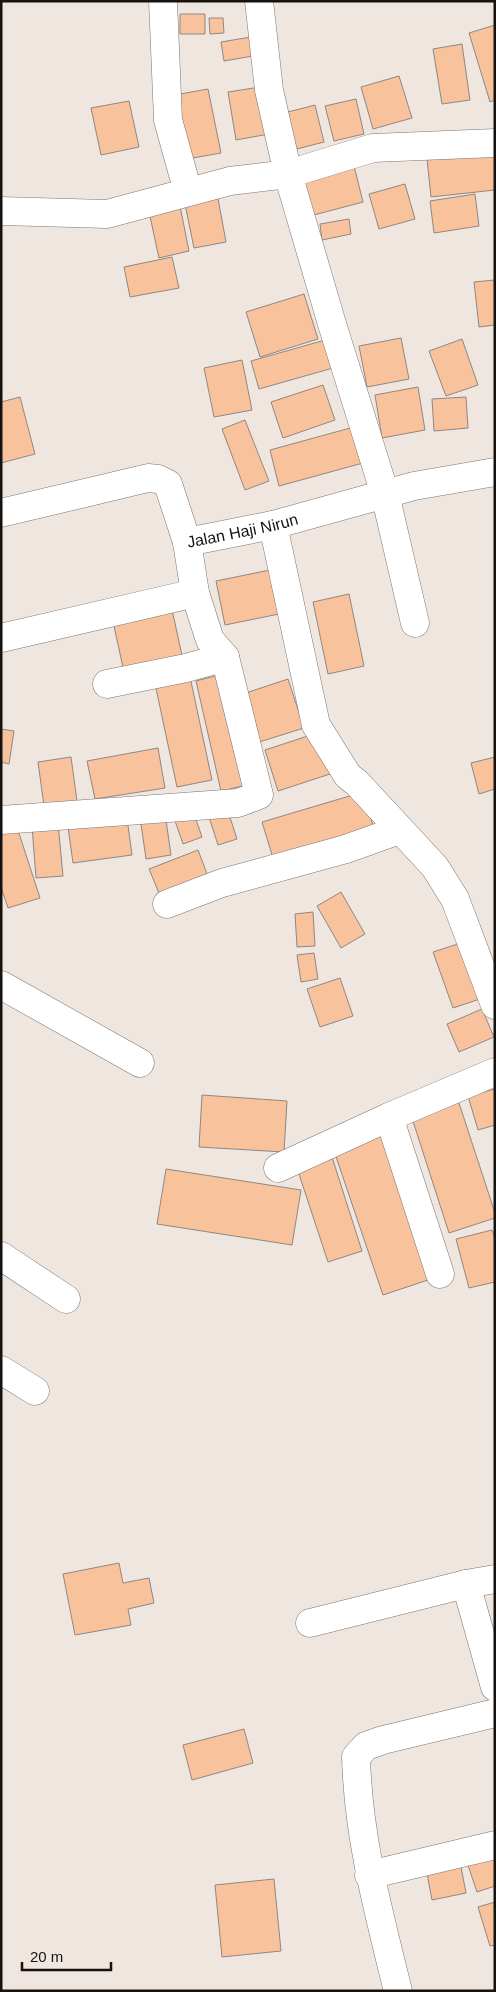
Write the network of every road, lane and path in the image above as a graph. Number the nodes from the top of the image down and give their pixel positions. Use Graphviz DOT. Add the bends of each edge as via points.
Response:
graph roads {
  1 [pos="163,1"];
  2 [pos="259,1"];
  3 [pos="495,143"];
  4 [pos="288,174"];
  5 [pos="188,192"];
  6 [pos="1,211"];
  7 [pos="495,472"];
  8 [pos="386,494"];
  9 [pos="1,513"];
  10 [pos="273,525"];
  11 [pos="187,542"];
  12 [pos="195,593"];
  13 [pos="415,624"];
  14 [pos="1,638"];
  15 [pos="225,657"];
  16 [pos="107,684"];
  17 [pos="1,820"];
  18 [pos="399,830"];
  19 [pos="167,904"];
  20 [pos="1,985"];
  21 [pos="495,1005"];
  22 [pos="140,1063"];
  23 [pos="495,1072"];
  24 [pos="389,1116"];
  25 [pos="278,1168"];
  26 [pos="1,1256"];
  27 [pos="440,1274"];
  28 [pos="66,1299"];
  29 [pos="1,1370"];
  30 [pos="35,1391"];
  31 [pos="495,1579"];
  32 [pos="466,1584"];
  33 [pos="310,1623"];
  34 [pos="495,1688"];
  35 [pos="495,1713"];
  36 [pos="495,1845"];
  37 [pos="369,1875"];
  38 [pos="398,1991"];
  1 -- 5 [label="street" via="168,120"];
  2 -- 4 [label="street" via="269,90"];
  3 -- 4 [label="street" via="373,148"];
  4 -- 5 [label="street" via="230,181"];
  4 -- 8 [label="street"];
  5 -- 6 [label="street" via="107,214"];
  7 -- 8 [label="street, Jalan Haji Nirun"];
  8 -- 10 [label="street, Jalan Haji Nirun"];
  8 -- 13 [label="street"];
  9 -- 11 [label="street, Jalan Haji Nirun" via="148,478 158,479 168,484"];
  10 -- 11 [label="street, Jalan Haji Nirun"];
  10 -- 18 [label="street" via="316,725 348,776"];
  11 -- 12 [label="street"];
  12 -- 14 [label="street"];
  12 -- 15 [label="street" via="210,640"];
  15 -- 16 [label="street"];
  15 -- 17 [label="street" via="259,795 238,803"];
  18 -- 19 [label="street" via="346,850 222,883"];
  18 -- 21 [label="street" via="435,867 456,899"];
  20 -- 22 [label="street"];
  23 -- 24 [label="street"];
  24 -- 25 [label="street"];
  24 -- 27 [label="street"];
  26 -- 28 [label="street"];
  29 -- 30 [label="street"];
  31 -- 32 [label="street"];
  32 -- 33 [label="street"];
  32 -- 34 [label="street"];
  35 -- 37 [label="street" via="383,1740 366,1746 356,1757"];
  36 -- 37 [label="street"];
  37 -- 38 [label="street"];
}
